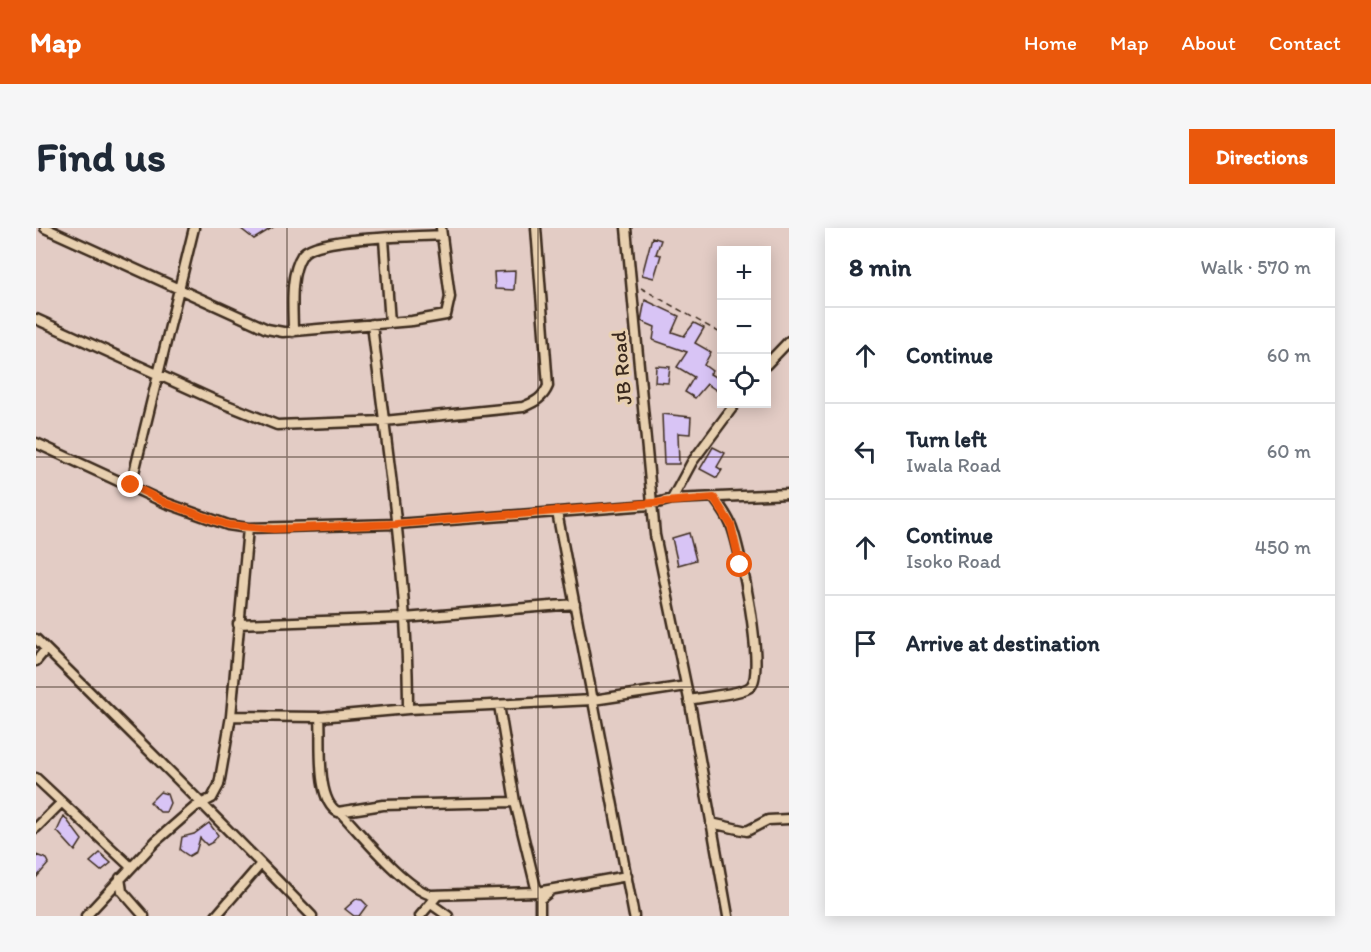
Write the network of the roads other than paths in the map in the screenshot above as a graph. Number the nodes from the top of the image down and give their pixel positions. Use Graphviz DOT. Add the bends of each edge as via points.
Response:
graph roads {
  1 [pos="45,228"];
  2 [pos="194,228"];
  3 [pos="536,228"];
  4 [pos="626,228"];
  5 [pos="441,231"];
  6 [pos="384,239"];
  7 [pos="179,289"];
  8 [pos="36,319"];
  9 [pos="390,323"];
  10 [pos="372,324"];
  11 [pos="292,332"];
  12 [pos="789,340"];
  13 [pos="771,360"];
  14 [pos="157,374"];
  15 [pos="732,408"];
  16 [pos="384,421"];
  17 [pos="36,444"];
  18 [pos="131,485"];
  19 [pos="789,494"];
  20 [pos="714,498"];
  21 [pos="672,499"];
  22 [pos="650,505"];
  23 [pos="558,512"];
  24 [pos="396,524"];
  25 [pos="248,528"];
  26 [pos="574,604"];
  27 [pos="404,618"];
  28 [pos="238,624"];
  29 [pos="36,639"];
  30 [pos="46,649"];
  31 [pos="36,661"];
  32 [pos="686,686"];
  33 [pos="593,700"];
  34 [pos="689,700"];
  35 [pos="499,705"];
  36 [pos="408,709"];
  37 [pos="231,716"];
  38 [pos="320,717"];
  39 [pos="36,778"];
  40 [pos="202,802"];
  41 [pos="515,802"];
  42 [pos="61,803"];
  43 [pos="341,813"];
  44 [pos="789,819"];
  45 [pos="711,823"];
  46 [pos="36,828"];
  47 [pos="260,865"];
  48 [pos="131,867"];
  49 [pos="627,876"];
  50 [pos="120,878"];
  51 [pos="552,891"];
  52 [pos="537,892"];
  53 [pos="437,896"];
  54 [pos="431,904"];
  55 [pos="86,916"];
  56 [pos="144,916"];
  57 [pos="216,916"];
  58 [pos="312,916"];
  59 [pos="420,916"];
  60 [pos="448,916"];
  61 [pos="540,916"];
  62 [pos="634,916"];
  63 [pos="728,916"];
  1 -- 7 [label="street"];
  2 -- 7 [label="street"];
  3 -- 16 [label="street" via="548,366 544,394 516,408"];
  4 -- 22 [label="street, JB Road"];
  5 -- 6 [label="street"];
  5 -- 9 [label="street" via="450,297 448,311 440,318"];
  6 -- 9 [label="street"];
  6 -- 11 [label="street" via="327,242 304,252 295,282"];
  7 -- 11 [label="street" via="267,329"];
  7 -- 14 [label="street"];
  8 -- 14 [label="street"];
  9 -- 10 [label="street"];
  10 -- 11 [label="street"];
  10 -- 16 [label="street"];
  12 -- 13 [label="street"];
  14 -- 16 [label="street" via="277,425"];
  14 -- 18 [label="street"];
  15 -- 21 [label="street" via="692,462"];
  16 -- 24 [label="street"];
  17 -- 18 [label="street"];
  18 -- 25 [label="street" via="166,503"];
  19 -- 20 [label="street"];
  20 -- 21 [label="street"];
  20 -- 34 [label="street" via="731,525 753,619 757,644 754,680 746,689"];
  21 -- 22 [label="street"];
  22 -- 23 [label="street"];
  22 -- 32 [label="street, JB Road"];
  23 -- 24 [label="street"];
  23 -- 26 [label="street"];
  24 -- 25 [label="street"];
  24 -- 27 [label="street"];
  25 -- 28 [label="street"];
  26 -- 27 [label="street"];
  26 -- 33 [label="street"];
  27 -- 28 [label="street"];
  27 -- 36 [label="street"];
  28 -- 37 [label="street"];
  29 -- 30 [label="street"];
  30 -- 31 [label="street"];
  30 -- 40 [label="street"];
  32 -- 33 [label="street"];
  32 -- 34 [label="street, JB Road"];
  33 -- 35 [label="street"];
  33 -- 49 [label="street"];
  34 -- 45 [label="street, JB Road"];
  35 -- 36 [label="street"];
  35 -- 41 [label="street"];
  36 -- 38 [label="street"];
  37 -- 38 [label="street"];
  37 -- 40 [label="street" via="222,776 214,795"];
  38 -- 43 [label="street" via="324,795 330,807"];
  39 -- 42 [label="street"];
  40 -- 47 [label="street"];
  40 -- 48 [label="street"];
  41 -- 43 [label="street" via="383,805"];
  41 -- 52 [label="street"];
  42 -- 46 [label="street"];
  42 -- 48 [label="street"];
  43 -- 53 [label="street" via="419,891"];
  44 -- 45 [label="street" via="768,820 747,831"];
  45 -- 63 [label="street, JB Road"];
  47 -- 57 [label="street"];
  47 -- 58 [label="street"];
  48 -- 50 [label="street"];
  49 -- 51 [label="street"];
  49 -- 62 [label="street"];
  50 -- 55 [label="street"];
  50 -- 56 [label="street" via="122,891"];
  51 -- 52 [label="street"];
  51 -- 61 [label="street" via="541,897"];
  52 -- 53 [label="street"];
  53 -- 54 [label="street"];
  54 -- 59 [label="street"];
  54 -- 60 [label="street"];
}
